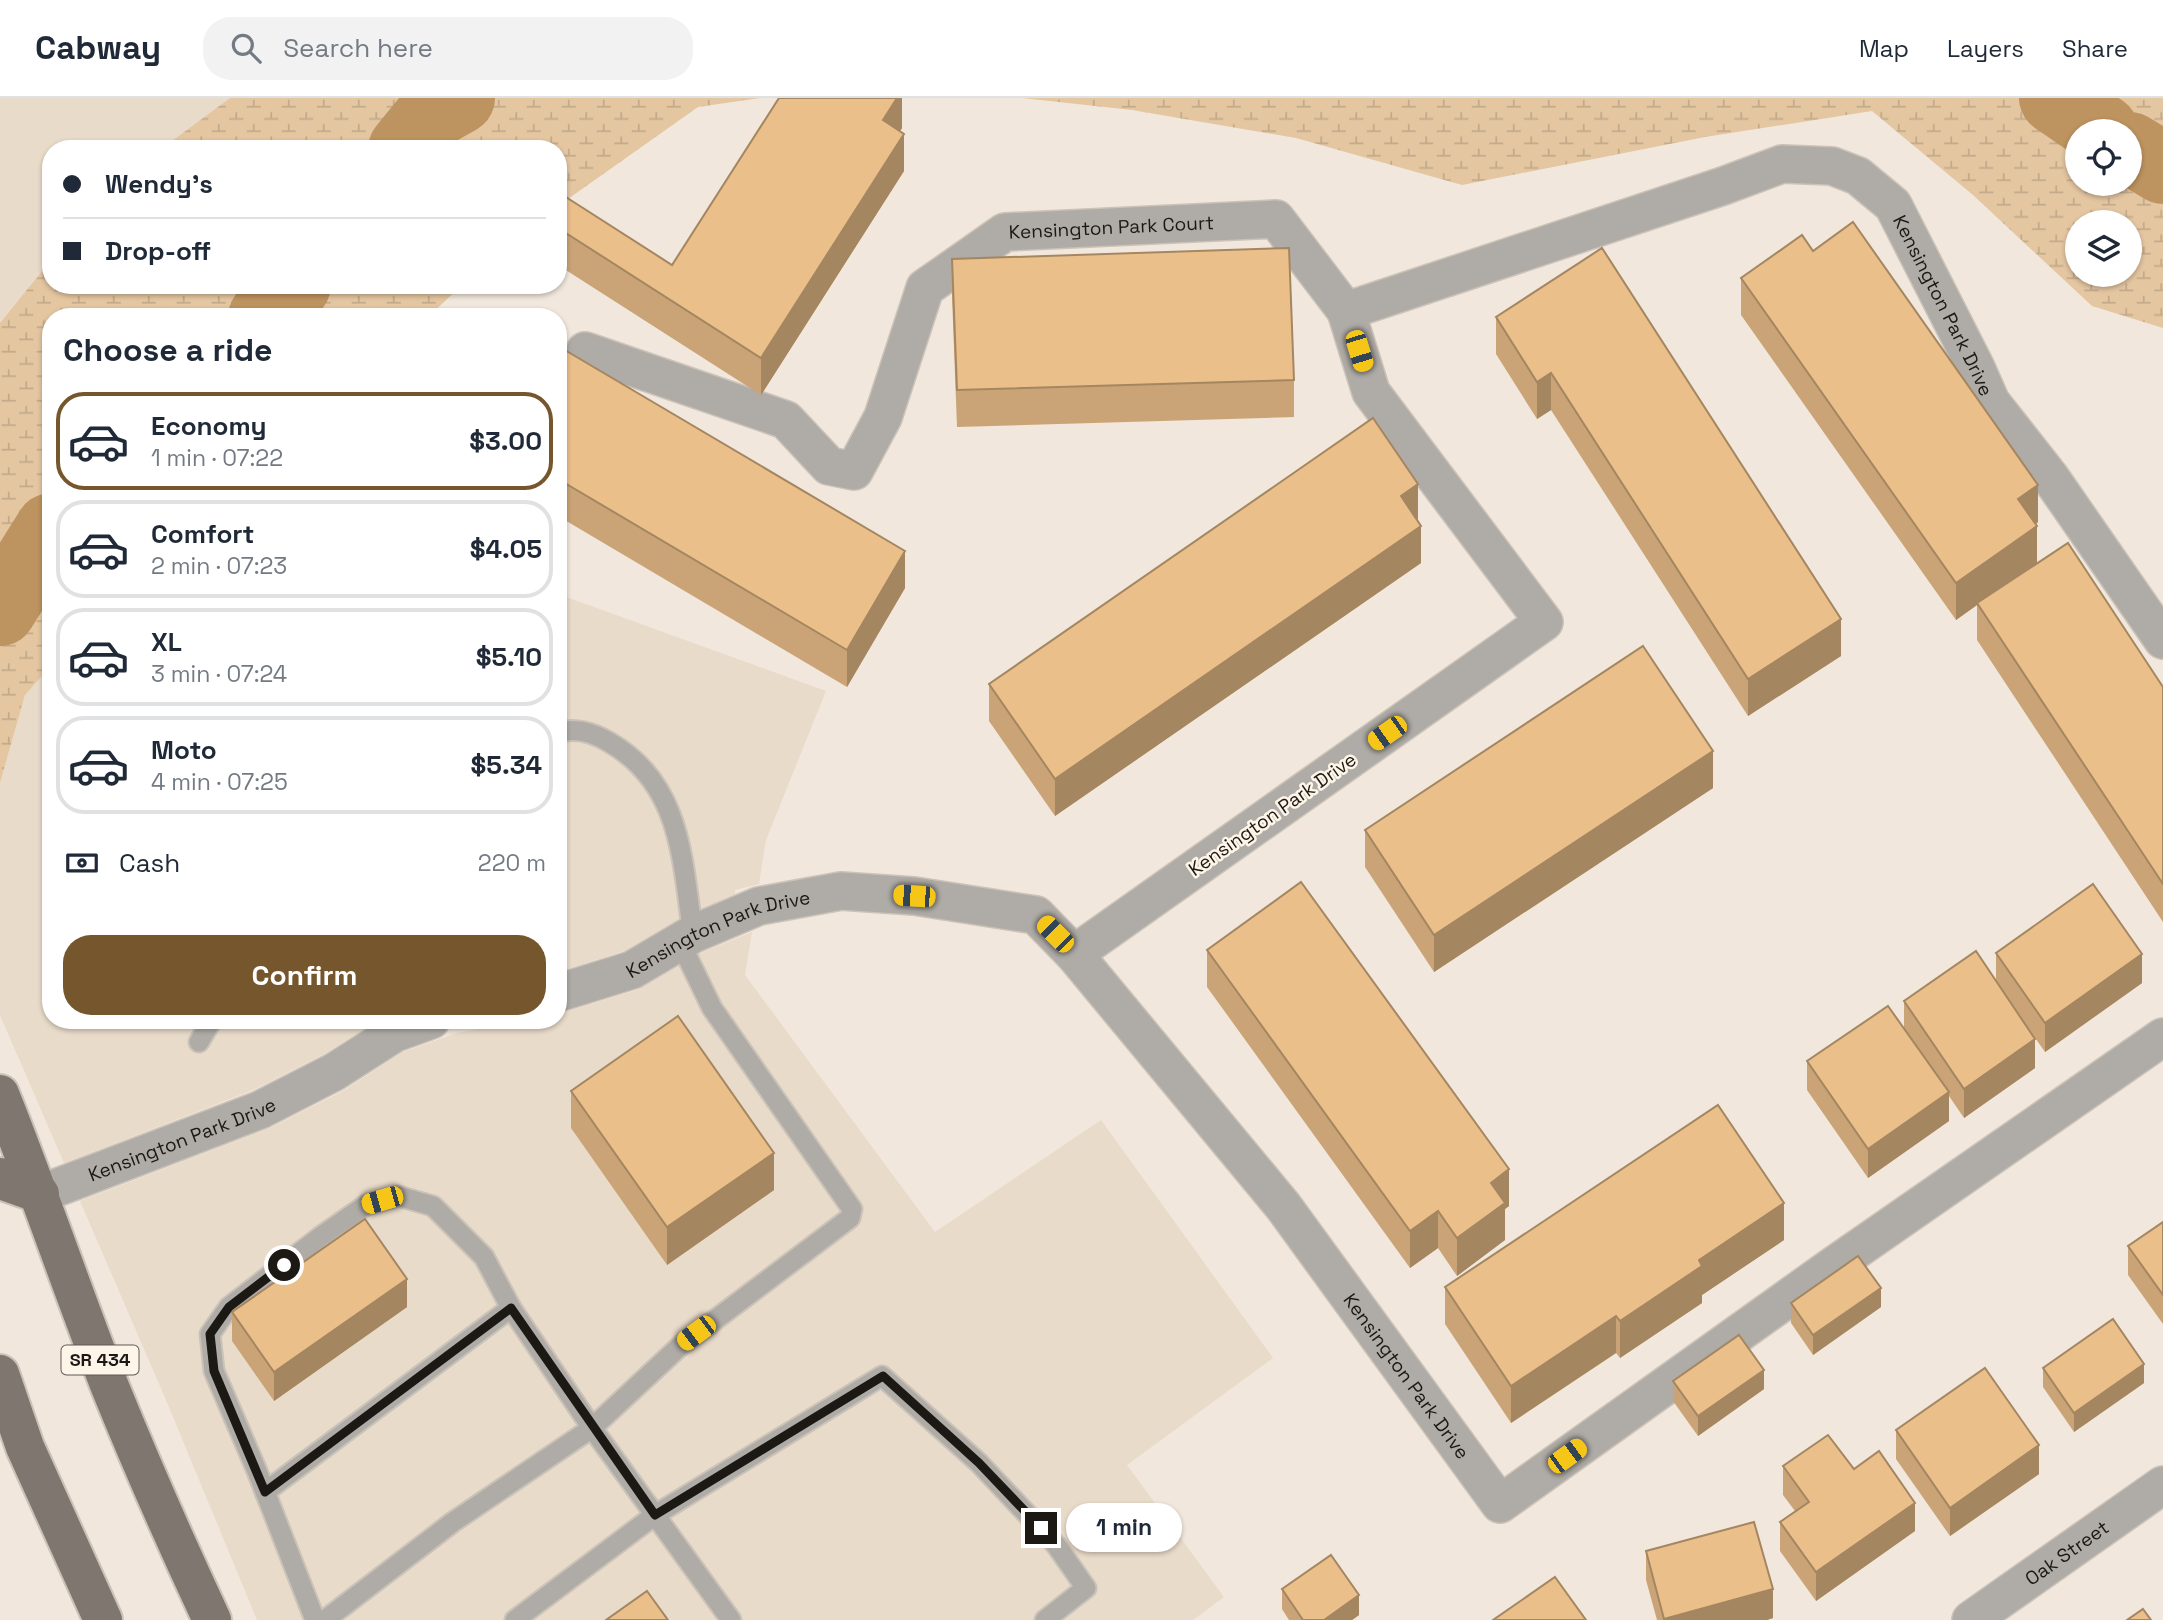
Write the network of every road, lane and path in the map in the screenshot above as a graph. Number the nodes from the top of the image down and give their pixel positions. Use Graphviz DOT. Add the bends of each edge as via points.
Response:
graph roads {
  1 [pos="1346,311"];
  2 [pos="585,351"];
  3 [pos="1371,392"];
  4 [pos="2163,640"];
  5 [pos="567,729"];
  6 [pos="686,938"];
  7 [pos="1074,954"];
  8 [pos="567,990"];
  9 [pos="207,1029"];
  10 [pos="388,1029"];
  11 [pos="2163,1037"];
  12 [pos="199,1042"];
  13 [pos="0,1094"];
  14 [pos="0,1177"];
  15 [pos="40,1194"];
  16 [pos="511,1308"];
  17 [pos="0,1374"];
  18 [pos="592,1428"];
  19 [pos="2163,1485"];
  20 [pos="265,1492"];
  21 [pos="655,1515"];
  22 [pos="103,1620"];
  23 [pos="212,1620"];
  24 [pos="315,1620"];
  25 [pos="325,1620"];
  26 [pos="515,1620"];
  27 [pos="731,1620"];
  28 [pos="1045,1620"];
  29 [pos="1971,1620"];
  1 -- 2 [label="street, Kensington Park Court" via="1276,219 1005,232 925,288 883,418 854,471 829,466 786,420"];
  1 -- 3 [label="street, Kensington Park Court"];
  1 -- 4 [label="street, Kensington Park Drive" via="1782,164 1832,166 1858,176 1893,205 1991,401"];
  3 -- 7 [label="street, Kensington Park Drive" via="1544,622"];
  5 -- 6 [label="lane" via="596,735 626,752 655,781 677,830"];
  6 -- 7 [label="street, Kensington Park Drive" via="759,906 841,891 914,896 1035,915"];
  6 -- 8 [label="street, Kensington Park Drive" via="632,970"];
  6 -- 18 [label="lane" via="712,1008 852,1209 850,1218 679,1347"];
  7 -- 11 [label="street, Kensington Park Drive" via="1283,1206 1500,1504"];
  9 -- 12 [label="lane"];
  10 -- 15 [label="street, Kensington Park Drive" via="334,1072 260,1110"];
  13 -- 15 [label="main road, SR 434"];
  14 -- 15 [label="main road"];
  15 -- 23 [label="main road, SR 434" via="110,1386"];
  16 -- 18 [label="lane"];
  16 -- 20 [label="lane"];
  16 -- 20 [label="lane" via="484,1257 433,1206 398,1196 366,1205 320,1237 229,1307 210,1334 214,1371"];
  17 -- 22 [label="main road" via="25,1447"];
  18 -- 21 [label="lane"];
  18 -- 25 [label="lane" via="453,1522"];
  19 -- 29 [label="street, Oak Street"];
  20 -- 24 [label="lane"];
  21 -- 26 [label="lane"];
  21 -- 27 [label="lane"];
  21 -- 28 [label="lane" via="883,1376 979,1463 1056,1545 1086,1588"];
}
